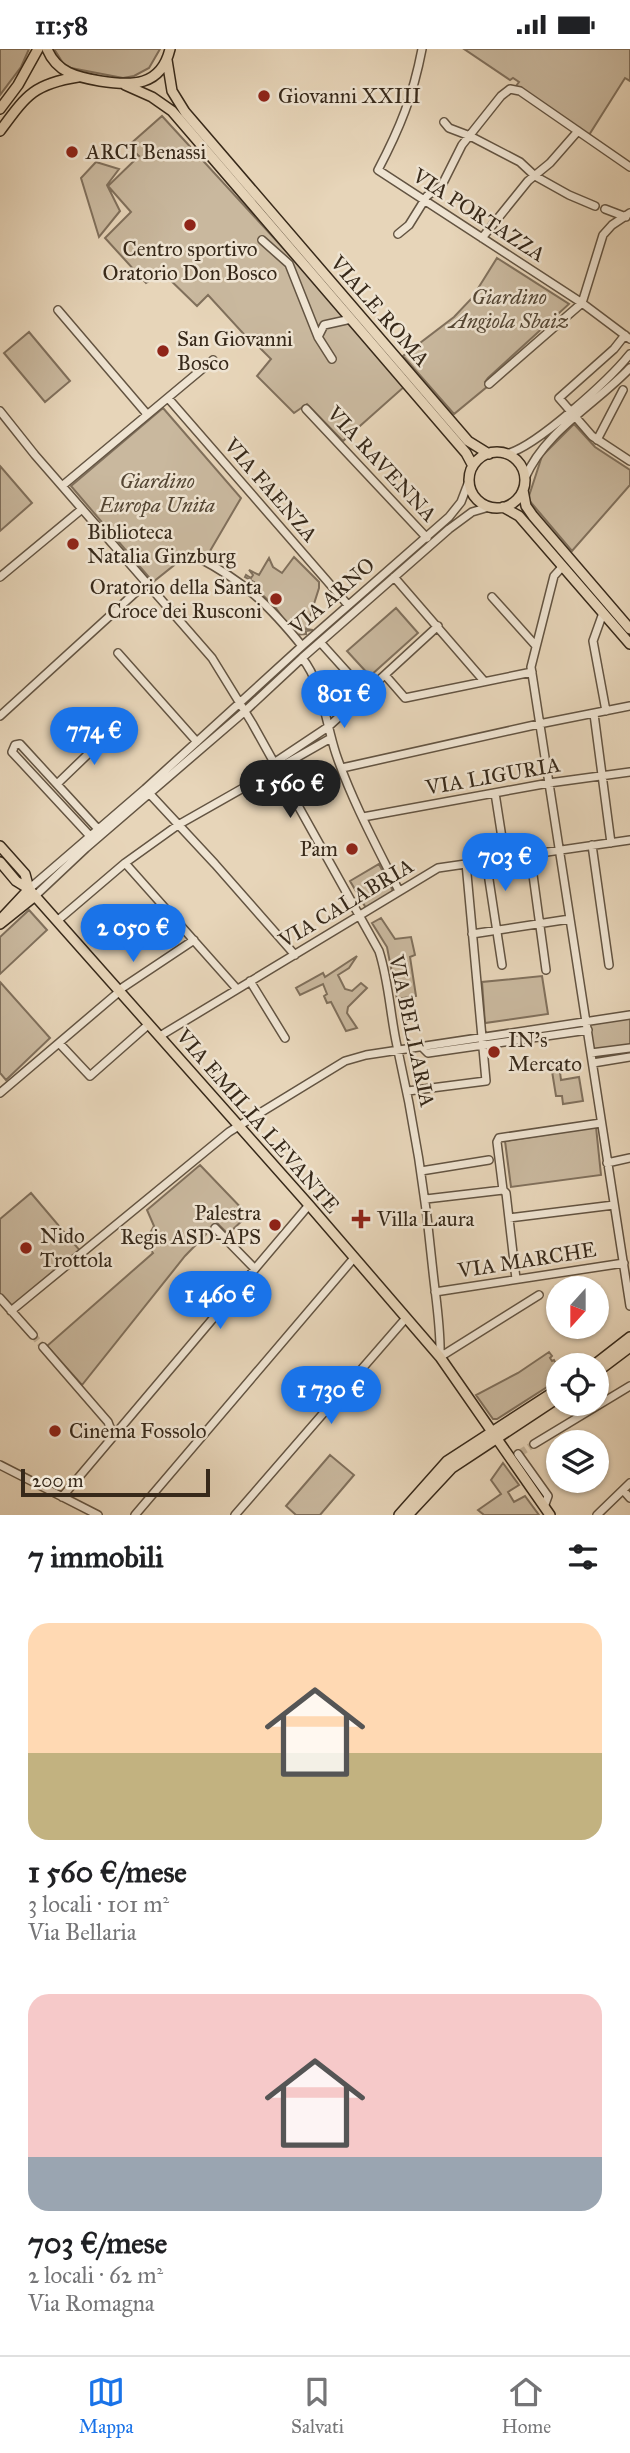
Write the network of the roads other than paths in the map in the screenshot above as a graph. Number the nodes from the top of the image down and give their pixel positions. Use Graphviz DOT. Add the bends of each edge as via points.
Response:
graph roads {
  1 [pos="38,49"];
  2 [pos="47,49"];
  3 [pos="170,49"];
  4 [pos="422,49"];
  5 [pos="167,60"];
  6 [pos="79,77"];
  7 [pos="125,85"];
  8 [pos="0,109"];
  9 [pos="444,122"];
  10 [pos="0,131"];
  11 [pos="578,131"];
  12 [pos="470,136"];
  13 [pos="630,167"];
  14 [pos="535,176"];
  15 [pos="245,189"];
  16 [pos="424,201"];
  17 [pos="595,206"];
  18 [pos="605,209"];
  19 [pos="628,215"];
  20 [pos="398,234"];
  21 [pos="482,238"];
  22 [pos="262,240"];
  23 [pos="582,303"];
  24 [pos="58,310"];
  25 [pos="351,319"];
  26 [pos="318,337"];
  27 [pos="628,337"];
  28 [pos="630,354"];
  29 [pos="332,359"];
  30 [pos="213,360"];
  31 [pos="630,368"];
  32 [pos="489,384"];
  33 [pos="623,390"];
  34 [pos="168,398"];
  35 [pos="306,409"];
  36 [pos="0,411"];
  37 [pos="570,411"];
  38 [pos="146,414"];
  39 [pos="576,418"];
  40 [pos="597,440"];
  41 [pos="489,454"];
  42 [pos="506,454"];
  43 [pos="630,461"];
  44 [pos="473,466"];
  45 [pos="524,478"];
  46 [pos="469,481"];
  47 [pos="62,486"];
  48 [pos="523,490"];
  49 [pos="489,507"];
  50 [pos="503,507"];
  51 [pos="82,509"];
  52 [pos="426,537"];
  53 [pos="432,544"];
  54 [pos="197,557"];
  55 [pos="0,565"];
  56 [pos="563,566"];
  57 [pos="3,574"];
  58 [pos="394,577"];
  59 [pos="147,582"];
  60 [pos="492,597"];
  61 [pos="348,605"];
  62 [pos="603,613"];
  63 [pos="438,626"];
  64 [pos="630,629"];
  65 [pos="320,642"];
  66 [pos="630,644"];
  67 [pos="302,646"];
  68 [pos="536,646"];
  69 [pos="118,653"];
  70 [pos="302,658"];
  71 [pos="532,672"];
  72 [pos="385,675"];
  73 [pos="484,681"];
  74 [pos="365,692"];
  75 [pos="239,704"];
  76 [pos="630,706"];
  77 [pos="606,711"];
  78 [pos="244,712"];
  79 [pos="594,714"];
  80 [pos="0,716"];
  81 [pos="539,724"];
  82 [pos="328,727"];
  83 [pos="112,731"];
  84 [pos="331,738"];
  85 [pos="197,742"];
  86 [pos="276,766"];
  87 [pos="342,768"];
  88 [pos="630,772"];
  89 [pos="604,776"];
  90 [pos="549,783"];
  91 [pos="57,784"];
  92 [pos="147,791"];
  93 [pos="495,793"];
  94 [pos="363,817"];
  95 [pos="178,825"];
  96 [pos="98,829"];
  97 [pos="90,836"];
  98 [pos="630,840"];
  99 [pos="611,842"];
  100 [pos="592,845"];
  101 [pos="0,846"];
  102 [pos="560,849"];
  103 [pos="530,853"];
  104 [pos="505,857"];
  105 [pos="486,860"];
  106 [pos="0,863"];
  107 [pos="125,863"];
  108 [pos="466,863"];
  109 [pos="399,891"];
  110 [pos="32,892"];
  111 [pos="359,915"];
  112 [pos="570,919"];
  113 [pos="57,921"];
  114 [pos="0,922"];
  115 [pos="540,924"];
  116 [pos="496,931"];
  117 [pos="472,934"];
  118 [pos="194,940"];
  119 [pos="295,955"];
  120 [pos="502,965"];
  121 [pos="609,965"];
  122 [pos="546,970"];
  123 [pos="250,981"];
  124 [pos="237,989"];
  125 [pos="119,991"];
  126 [pos="630,1015"];
  127 [pos="586,1021"];
  128 [pos="149,1024"];
  129 [pos="587,1030"];
  130 [pos="160,1036"];
  131 [pos="285,1038"];
  132 [pos="480,1041"];
  133 [pos="60,1043"];
  134 [pos="630,1048"];
  135 [pos="398,1050"];
  136 [pos="591,1053"];
  137 [pos="630,1057"];
  138 [pos="593,1063"];
  139 [pos="408,1091"];
  140 [pos="0,1093"];
  141 [pos="601,1123"];
  142 [pos="240,1126"];
  143 [pos="630,1158"];
  144 [pos="489,1160"];
  145 [pos="607,1163"];
  146 [pos="421,1171"];
  147 [pos="503,1190"];
  148 [pos="426,1199"];
  149 [pos="309,1205"];
  150 [pos="614,1205"];
  151 [pos="509,1219"];
  152 [pos="215,1228"];
  153 [pos="354,1258"];
  154 [pos="624,1263"];
  155 [pos="255,1269"];
  156 [pos="516,1279"];
  157 [pos="435,1292"];
  158 [pos="539,1295"];
  159 [pos="0,1298"];
  160 [pos="630,1305"];
  161 [pos="11,1311"];
  162 [pos="406,1318"];
  163 [pos="33,1335"];
  164 [pos="630,1337"];
  165 [pos="43,1347"];
  166 [pos="630,1347"];
  167 [pos="609,1353"];
  168 [pos="440,1357"];
  169 [pos="609,1363"];
  170 [pos="630,1386"];
  171 [pos="546,1397"];
  172 [pos="546,1405"];
  173 [pos="493,1435"];
  174 [pos="110,1437"];
  175 [pos="534,1444"];
  176 [pos="509,1460"];
  177 [pos="0,1465"];
  178 [pos="630,1483"];
  179 [pos="623,1490"];
  180 [pos="62,1497"];
  181 [pos="630,1498"];
  182 [pos="547,1511"];
  183 [pos="414,1513"];
  184 [pos="98,1515"];
  185 [pos="135,1515"];
  186 [pos="235,1515"];
  187 [pos="399,1515"];
  188 [pos="597,1515"];
  1 -- 8 [label="main road"];
  2 -- 6 [label="main road" via="54,62"];
  3 -- 5 [label="main road"];
  4 -- 16 [label="street, VIA PORTAZZA" via="399,130 377,170"];
  5 -- 7 [label="main road" via="150,79"];
  5 -- 15 [label="main road, VIALE ROMA" via="175,98"];
  6 -- 7 [label="main road, VIALE ROMA"];
  6 -- 10 [label="main road" via="33,91"];
  7 -- 15 [label="main road, VIALE ROMA" via="172,111"];
  9 -- 12 [label="street"];
  11 -- 12 [label="street" via="514,88 501,96"];
  11 -- 13 [label="street"];
  11 -- 14 [label="street"];
  12 -- 14 [label="street" via="520,162"];
  12 -- 16 [label="street" via="442,185"];
  14 -- 17 [label="street"];
  14 -- 21 [label="street"];
  15 -- 25 [label="main road, VIALE ROMA"];
  15 -- 41 [label="main road, VIALE ROMA" via="468,441"];
  16 -- 20 [label="street"];
  16 -- 21 [label="street, VIA PORTAZZA"];
  18 -- 19 [label="street"];
  19 -- 23 [label="street" via="603,235"];
  21 -- 23 [label="street, VIA PORTAZZA"];
  22 -- 26 [label="street" via="289,264"];
  23 -- 27 [label="street, VIA PORTAZZA"];
  23 -- 32 [label="street"];
  24 -- 38 [label="street"];
  25 -- 26 [label="street, VIALE ROMA" via="324,325"];
  25 -- 44 [label="main road, VIALE ROMA"];
  26 -- 29 [label="street"];
  27 -- 37 [label="street" via="559,398"];
  28 -- 37 [label="street"];
  30 -- 34 [label="street"];
  31 -- 39 [label="street"];
  33 -- 40 [label="street"];
  34 -- 38 [label="street"];
  34 -- 61 [label="street, VIA FAENZA"];
  35 -- 52 [label="street, VIA RAVENNA"];
  36 -- 47 [label="street, VIA BELLARIA"];
  37 -- 39 [label="street"];
  37 -- 42 [label="street" via="529,444"];
  38 -- 47 [label="street"];
  39 -- 40 [label="street"];
  39 -- 45 [label="street" via="537,454"];
  40 -- 43 [label="street"];
  41 -- 42 [label="main road"];
  41 -- 44 [label="main road"];
  42 -- 45 [label="main road" via="518,462"];
  44 -- 46 [label="main road"];
  45 -- 48 [label="main road"];
  46 -- 49 [label="main road" via="477,500"];
  46 -- 52 [label="street, VIA ARNO" via="457,509"];
  47 -- 51 [label="street, VIA BELLARIA"];
  48 -- 50 [label="main road"];
  48 -- 64 [label="main road" via="533,516"];
  49 -- 50 [label="main road"];
  49 -- 53 [label="street, VIA ARNO" via="472,512"];
  50 -- 56 [label="main road" via="519,516"];
  51 -- 57 [label="street"];
  51 -- 59 [label="street, VIA BELLARIA"];
  52 -- 53 [label="street, VIA RAVENNA"];
  52 -- 61 [label="street, VIA ARNO"];
  53 -- 58 [label="street, VIA ARNO"];
  54 -- 67 [label="street" via="244,584"];
  55 -- 57 [label="street"];
  56 -- 62 [label="main road"];
  56 -- 68 [label="street" via="554,576"];
  58 -- 63 [label="street"];
  58 -- 65 [label="street, VIA ARNO"];
  59 -- 75 [label="street, VIA BELLARIA" via="204,648"];
  59 -- 80 [label="street"];
  60 -- 68 [label="street"];
  61 -- 67 [label="street, VIA ARNO"];
  62 -- 66 [label="main road"];
  62 -- 77 [label="street" via="593,641"];
  63 -- 72 [label="street"];
  63 -- 73 [label="street"];
  65 -- 70 [label="street, VIA ARNO"];
  65 -- 74 [label="street"];
  67 -- 75 [label="street, VIA ARNO"];
  68 -- 71 [label="street"];
  69 -- 85 [label="street"];
  70 -- 78 [label="street, VIA ARNO"];
  70 -- 82 [label="street"];
  71 -- 73 [label="street"];
  71 -- 81 [label="street"];
  72 -- 73 [label="street" via="405,698"];
  72 -- 74 [label="street"];
  74 -- 82 [label="street"];
  75 -- 78 [label="street, VIA BELLARIA"];
  75 -- 85 [label="street, VIA ARNO"];
  76 -- 77 [label="street"];
  77 -- 79 [label="street"];
  78 -- 86 [label="street, VIA BELLARIA"];
  78 -- 92 [label="street, VIA ARNO"];
  79 -- 81 [label="street"];
  79 -- 89 [label="street"];
  81 -- 87 [label="street"];
  81 -- 90 [label="street"];
  82 -- 84 [label="street"];
  82 -- 86 [label="street"];
  83 -- 91 [label="street"];
  84 -- 86 [label="street"];
  84 -- 87 [label="street"];
  85 -- 92 [label="street, VIA ARNO"];
  86 -- 95 [label="street"];
  86 -- 111 [label="street, VIA BELLARIA"];
  87 -- 94 [label="street"];
  88 -- 89 [label="street, VIA LIGURIA"];
  89 -- 90 [label="street, VIA LIGURIA"];
  89 -- 99 [label="street"];
  90 -- 93 [label="street, VIA LIGURIA"];
  90 -- 102 [label="street"];
  91 -- 96 [label="street"];
  91 -- 97 [label="street" via="20,744 15,745 12,752"];
  92 -- 95 [label="street"];
  92 -- 96 [label="street, VIA ARNO"];
  92 -- 110 [label="street, VIA ARNO"];
  93 -- 94 [label="street, VIA LIGURIA"];
  93 -- 104 [label="street"];
  94 -- 109 [label="street"];
  95 -- 107 [label="street"];
  95 -- 119 [label="street"];
  96 -- 97 [label="street, VIA ARNO"];
  97 -- 110 [label="street, VIA ARNO"];
  98 -- 99 [label="street, VIA CALABRIA"];
  99 -- 100 [label="street, VIA CALABRIA"];
  100 -- 102 [label="street, VIA CALABRIA"];
  100 -- 121 [label="street"];
  101 -- 110 [label="main road" via="25,874"];
  102 -- 103 [label="street, VIA CALABRIA"];
  102 -- 112 [label="street"];
  103 -- 104 [label="street, VIA CALABRIA"];
  103 -- 115 [label="street"];
  104 -- 105 [label="street, VIA CALABRIA"];
  105 -- 108 [label="street, VIA CALABRIA"];
  105 -- 116 [label="street"];
  106 -- 110 [label="main road"];
  107 -- 113 [label="street"];
  107 -- 118 [label="street"];
  108 -- 109 [label="street, VIA CALABRIA" via="438,868"];
  108 -- 117 [label="street"];
  109 -- 111 [label="street, VIA CALABRIA"];
  110 -- 113 [label="main road, VIA EMILIA LEVANTE"];
  110 -- 114 [label="main road"];
  111 -- 119 [label="street, VIA CALABRIA"];
  111 -- 135 [label="street, VIA BELLARIA" via="383,962"];
  112 -- 115 [label="street"];
  112 -- 127 [label="street"];
  113 -- 125 [label="main road, VIA EMILIA LEVANTE"];
  115 -- 116 [label="street"];
  115 -- 122 [label="street"];
  116 -- 117 [label="street"];
  116 -- 120 [label="street"];
  117 -- 132 [label="street"];
  118 -- 124 [label="street"];
  118 -- 125 [label="street"];
  119 -- 123 [label="street, VIA CALABRIA"];
  123 -- 124 [label="street, VIA CALABRIA"];
  123 -- 131 [label="street"];
  124 -- 130 [label="street, VIA CALABRIA"];
  125 -- 128 [label="main road, VIA EMILIA LEVANTE"];
  125 -- 133 [label="street"];
  126 -- 127 [label="street"];
  127 -- 129 [label="street"];
  127 -- 132 [label="street"];
  128 -- 130 [label="main road, VIA EMILIA LEVANTE"];
  128 -- 133 [label="street, VIA EMILIA LEVANTE" via="90,1076"];
  129 -- 132 [label="street"];
  129 -- 136 [label="street"];
  130 -- 142 [label="main road, VIA EMILIA LEVANTE"];
  132 -- 135 [label="street" via="428,1053 421,1046"];
  132 -- 139 [label="street" via="486,1081"];
  133 -- 140 [label="street"];
  134 -- 136 [label="street"];
  135 -- 139 [label="street, VIA BELLARIA"];
  135 -- 142 [label="street" via="345,1061"];
  136 -- 138 [label="street"];
  137 -- 138 [label="street"];
  138 -- 141 [label="street"];
  139 -- 146 [label="street, VIA BELLARIA"];
  141 -- 145 [label="street"];
  141 -- 147 [label="street" via="499,1138"];
  142 -- 149 [label="main road, VIA EMILIA LEVANTE"];
  142 -- 161 [label="street"];
  143 -- 145 [label="street"];
  144 -- 146 [label="street"];
  145 -- 150 [label="street"];
  146 -- 148 [label="street, VIA BELLARIA"];
  147 -- 148 [label="street"];
  147 -- 151 [label="street"];
  148 -- 157 [label="street, VIA BELLARIA"];
  149 -- 153 [label="main road, VIA EMILIA LEVANTE"];
  149 -- 155 [label="street"];
  150 -- 151 [label="street"];
  150 -- 154 [label="street"];
  151 -- 156 [label="street"];
  152 -- 155 [label="street"];
  153 -- 162 [label="main road, VIA EMILIA LEVANTE"];
  153 -- 185 [label="street"];
  154 -- 156 [label="street, VIA MARCHE"];
  154 -- 160 [label="street"];
  155 -- 174 [label="street"];
  156 -- 157 [label="street, VIA MARCHE"];
  157 -- 168 [label="street, VIA BELLARIA"];
  158 -- 168 [label="street"];
  159 -- 161 [label="street"];
  161 -- 163 [label="street"];
  162 -- 168 [label="main road, VIA EMILIA LEVANTE"];
  162 -- 186 [label="street"];
  164 -- 167 [label="main road"];
  165 -- 174 [label="street" via="108,1422"];
  166 -- 169 [label="main road"];
  168 -- 173 [label="main road, VIA EMILIA LEVANTE"];
  170 -- 175 [label="street"];
  171 -- 173 [label="main road"];
  172 -- 173 [label="main road"];
  173 -- 176 [label="main road, VIA EMILIA LEVANTE"];
  173 -- 183 [label="main road" via="445,1474"];
  173 -- 187 [label="main road" via="447,1461"];
  174 -- 180 [label="street"];
  176 -- 182 [label="main road, VIA EMILIA LEVANTE"];
  176 -- 182 [label="street, VIA EMILIA LEVANTE" via="519,1454 548,1496"];
  177 -- 180 [label="street"];
  178 -- 179 [label="street"];
  179 -- 181 [label="street"];
  179 -- 188 [label="street"];
  180 -- 184 [label="street"];
}
